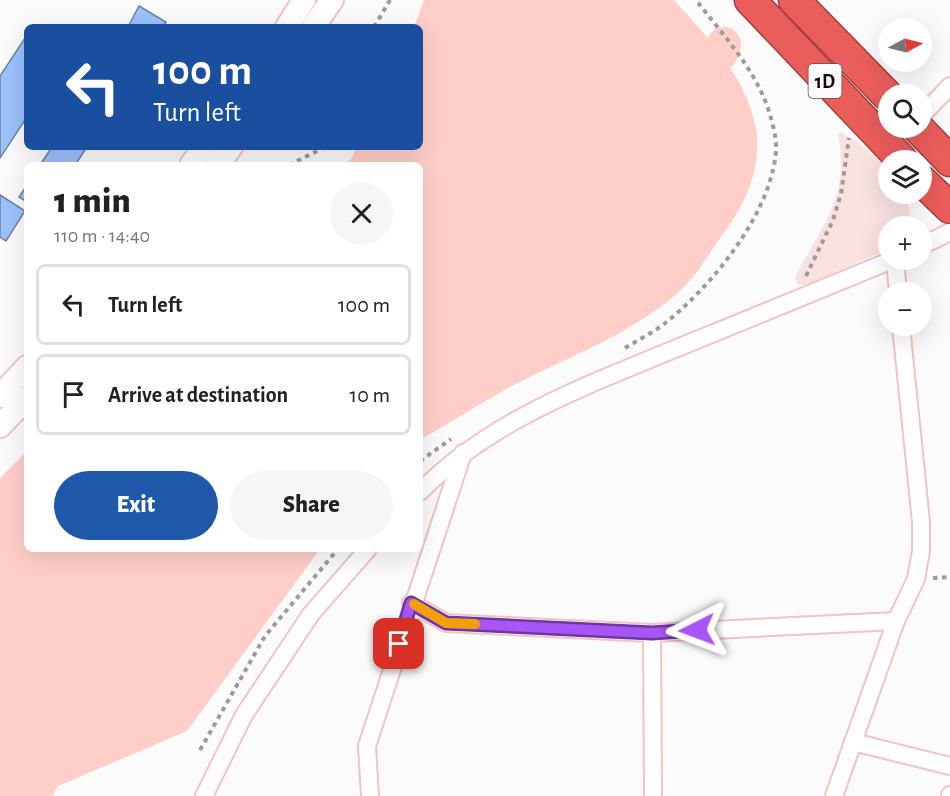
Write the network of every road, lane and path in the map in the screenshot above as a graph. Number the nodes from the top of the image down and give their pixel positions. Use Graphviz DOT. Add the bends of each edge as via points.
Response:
graph roads {
  1 [pos="304,0"];
  2 [pos="332,0"];
  3 [pos="390,0"];
  4 [pos="696,0"];
  5 [pos="750,0"];
  6 [pos="794,0"];
  7 [pos="289,24"];
  8 [pos="316,24"];
  9 [pos="377,24"];
  10 [pos="878,86"];
  11 [pos="950,86"];
  12 [pos="932,105"];
  13 [pos="855,114"];
  14 [pos="928,138"];
  15 [pos="319,150"];
  16 [pos="892,150"];
  17 [pos="950,161"];
  18 [pos="295,162"];
  19 [pos="932,191"];
  20 [pos="950,208"];
  21 [pos="950,232"];
  22 [pos="932,241"];
  23 [pos="878,266"];
  24 [pos="800,298"];
  25 [pos="902,336"];
  26 [pos="624,350"];
  27 [pos="24,370"];
  28 [pos="0,396"];
  29 [pos="24,401"];
  30 [pos="0,426"];
  31 [pos="458,434"];
  32 [pos="463,452"];
  33 [pos="423,459"];
  34 [pos="423,489"];
  35 [pos="335,552"];
  36 [pos="365,552"];
  37 [pos="411,603"];
  38 [pos="896,621"];
  39 [pos="652,633"];
  40 [pos="853,742"];
  41 [pos="200,750"];
  42 [pos="950,766"];
  43 [pos="204,796"];
  44 [pos="370,796"];
  45 [pos="653,796"];
  46 [pos="834,796"];
  1 -- 7 [label="street"];
  2 -- 8 [label="street"];
  3 -- 9 [label="path"];
  4 -- 26 [label="path" via="747,68 770,113 777,149 770,184 755,216 700,290 664,324"];
  5 -- 13 [label="highway, 1D"];
  6 -- 10 [label="highway, 1D"];
  11 -- 12 [label="street"];
  13 -- 16 [label="highway, 1D"];
  13 -- 24 [label="path" via="841,194 833,220 803,281"];
  14 -- 17 [label="highway"];
  15 -- 18 [label="path"];
  19 -- 20 [label="highway"];
  21 -- 22 [label="street"];
  23 -- 24 [label="street"];
  24 -- 32 [label="street" via="567,393"];
  25 -- 38 [label="street" via="921,550 916,579"];
  27 -- 28 [label="street"];
  29 -- 30 [label="street"];
  31 -- 33 [label="path"];
  32 -- 34 [label="street"];
  32 -- 37 [label="street"];
  35 -- 41 [label="path" via="265,636"];
  36 -- 43 [label="street" via="311,614 244,715"];
  37 -- 39 [label="street" via="446,623"];
  37 -- 44 [label="street" via="366,746"];
  38 -- 39 [label="street"];
  38 -- 40 [label="street"];
  39 -- 45 [label="street"];
  40 -- 42 [label="street"];
  40 -- 46 [label="street"];
}
